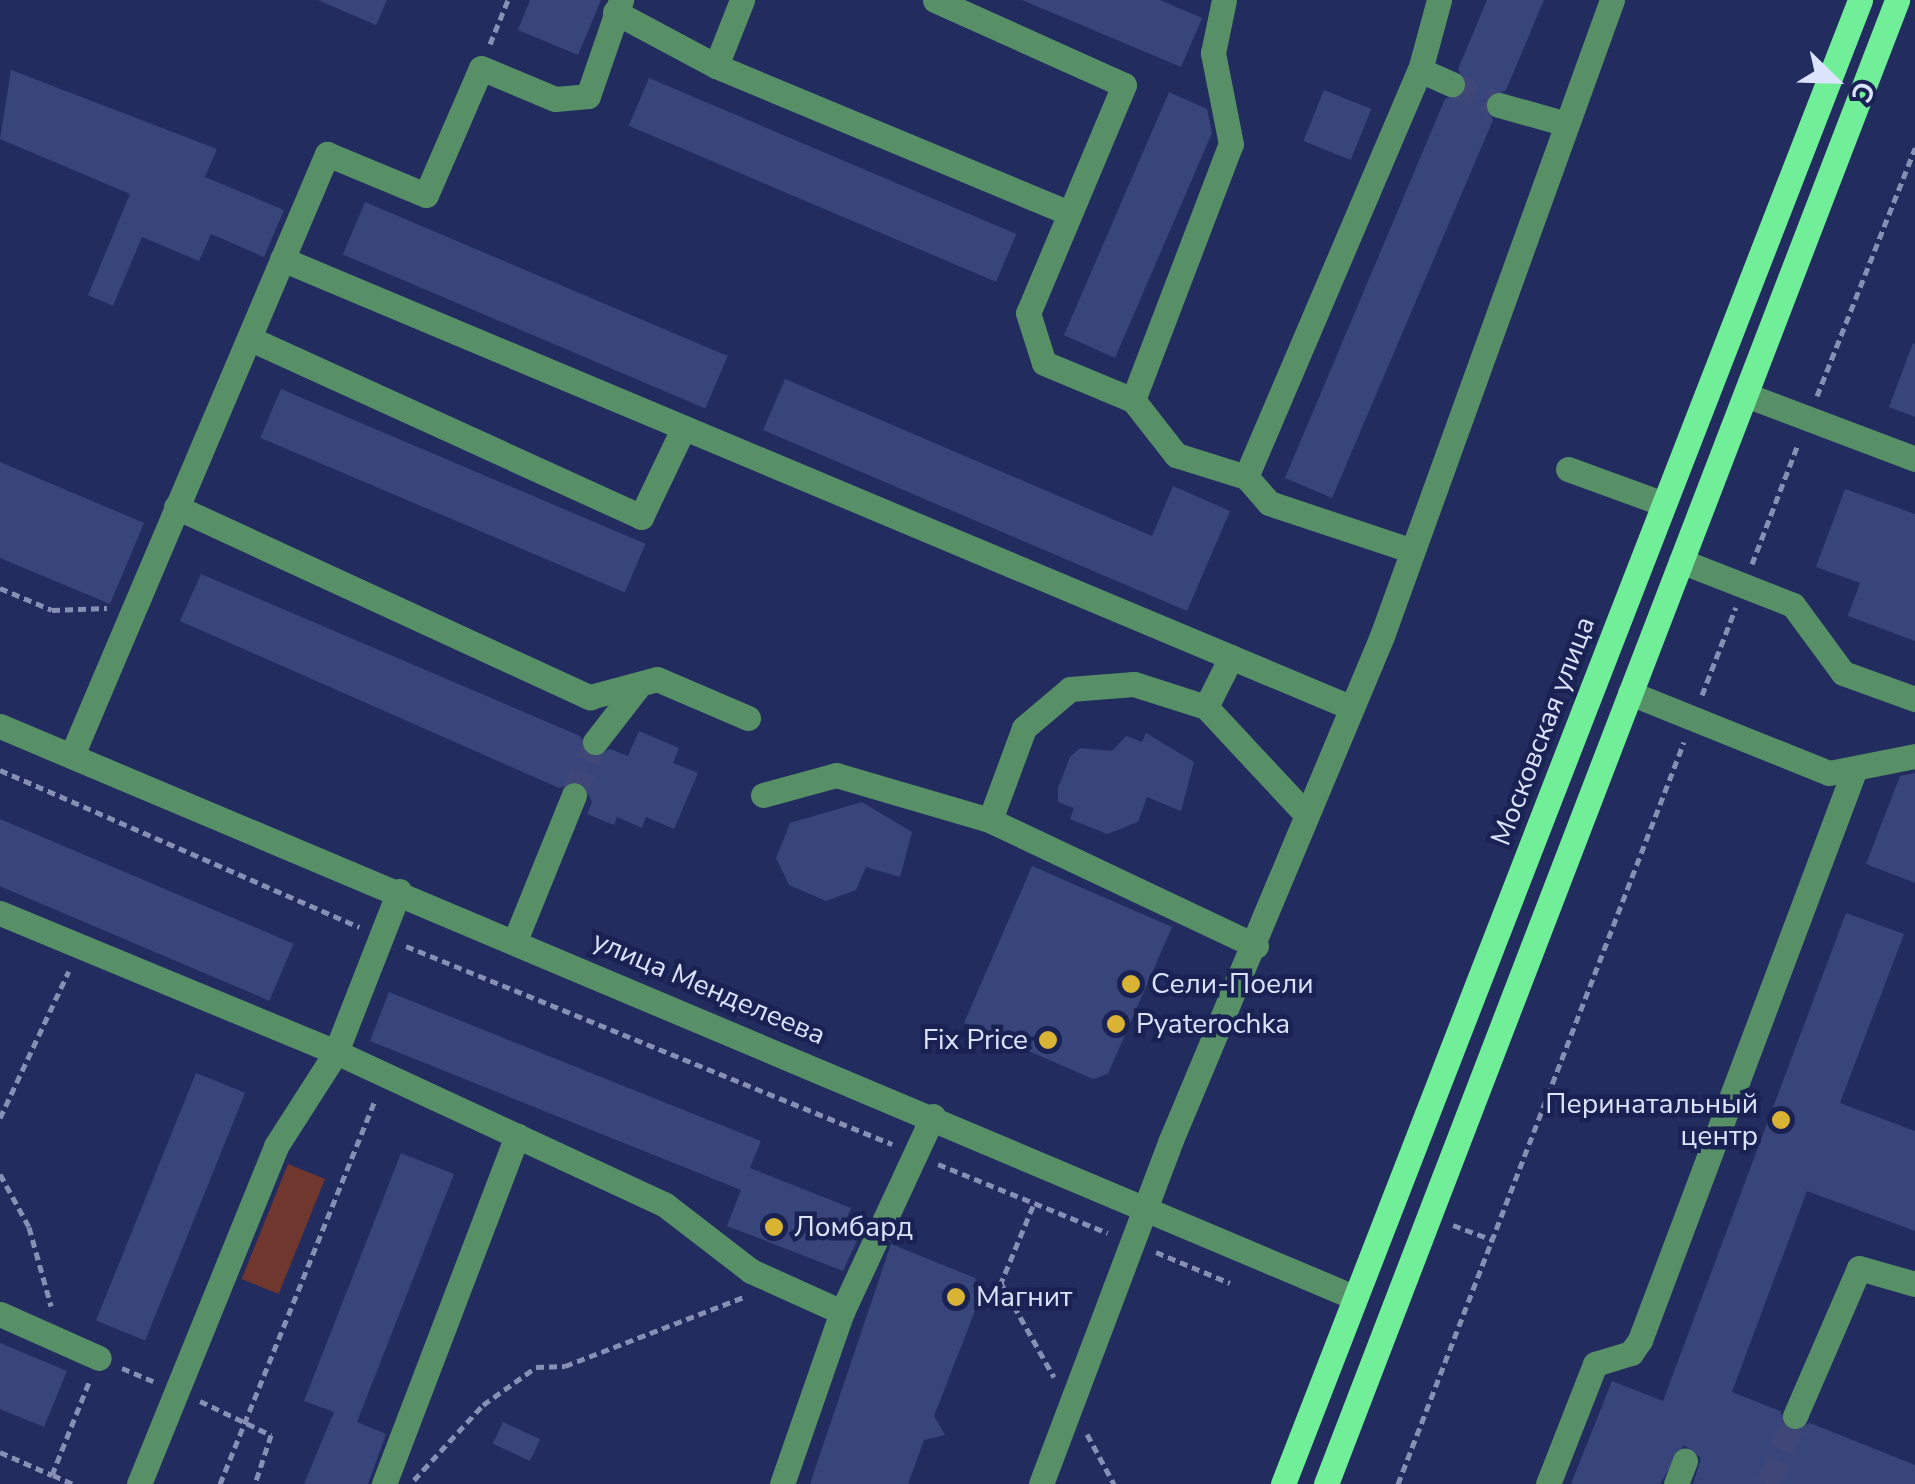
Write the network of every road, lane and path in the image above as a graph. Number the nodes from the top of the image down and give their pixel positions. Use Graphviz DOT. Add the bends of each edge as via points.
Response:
graph roads {
  1 [pos="508,0"];
  2 [pos="742,0"];
  3 [pos="935,0"];
  4 [pos="1224,0"];
  5 [pos="1438,0"];
  6 [pos="1612,0"];
  7 [pos="1860,0"];
  8 [pos="1897,0"];
  9 [pos="618,6"];
  10 [pos="716,66"];
  11 [pos="480,68"];
  12 [pos="1420,70"];
  13 [pos="1452,84"];
  14 [pos="1499,106"];
  15 [pos="1560,122"];
  16 [pos="1915,148"];
  17 [pos="1070,213"];
  18 [pos="282,259"];
  19 [pos="251,339"];
  20 [pos="1746,395"];
  21 [pos="1133,400"];
  22 [pos="1808,418"];
  23 [pos="681,433"];
  24 [pos="1915,458"];
  25 [pos="1568,469"];
  26 [pos="1246,477"];
  27 [pos="1664,504"];
  28 [pos="176,508"];
  29 [pos="1408,549"];
  30 [pos="1682,561"];
  31 [pos="1743,587"];
  32 [pos="0,588"];
  33 [pos="137,602"];
  34 [pos="1231,657"];
  35 [pos="640,684"];
  36 [pos="1630,693"];
  37 [pos="1915,699"];
  38 [pos="1206,708"];
  39 [pos="1352,708"];
  40 [pos="748,718"];
  41 [pos="1693,719"];
  42 [pos="0,726"];
  43 [pos="595,742"];
  44 [pos="72,755"];
  45 [pos="1915,756"];
  46 [pos="0,770"];
  47 [pos="1854,774"];
  48 [pos="574,794"];
  49 [pos="762,795"];
  50 [pos="1305,813"];
  51 [pos="990,820"];
  52 [pos="399,891"];
  53 [pos="0,913"];
  54 [pos="383,937"];
  55 [pos="516,938"];
  56 [pos="80,946"];
  57 [pos="1256,946"];
  58 [pos="336,1052"];
  59 [pos="385,1074"];
  60 [pos="933,1116"];
  61 [pos="0,1118"];
  62 [pos="517,1136"];
  63 [pos="918,1155"];
  64 [pos="0,1174"];
  65 [pos="1033,1206"];
  66 [pos="1145,1209"];
  67 [pos="1452,1224"];
  68 [pos="1493,1240"];
  69 [pos="1133,1243"];
  70 [pos="1230,1283"];
  71 [pos="778,1284"];
  72 [pos="1915,1284"];
  73 [pos="1354,1297"];
  74 [pos="842,1312"];
  75 [pos="1392,1313"];
  76 [pos="0,1314"];
  77 [pos="60,1340"];
  78 [pos="99,1358"];
  79 [pos="176,1392"];
  80 [pos="1071,1406"];
  81 [pos="1795,1416"];
  82 [pos="249,1421"];
  83 [pos="0,1452"];
  84 [pos="52,1475"];
  85 [pos="73,1484"];
  86 [pos="139,1484"];
  87 [pos="220,1484"];
  88 [pos="254,1484"];
  89 [pos="384,1484"];
  90 [pos="407,1484"];
  91 [pos="782,1484"];
  92 [pos="1041,1484"];
  93 [pos="1114,1484"];
  94 [pos="1283,1484"];
  95 [pos="1326,1484"];
  96 [pos="1398,1484"];
  97 [pos="1548,1484"];
  1 -- 11 [label="path"];
  2 -- 10 [label="street"];
  3 -- 17 [label="street" via="1124,86"];
  4 -- 21 [label="street" via="1212,53 1230,144"];
  5 -- 12 [label="street"];
  6 -- 15 [label="street"];
  7 -- 27 [label="main road, Московская улица"];
  8 -- 20 [label="main road"];
  9 -- 10 [label="street"];
  9 -- 11 [label="street" via="588,96 555,99"];
  10 -- 17 [label="street"];
  11 -- 18 [label="street" via="426,195 326,154"];
  12 -- 13 [label="street"];
  12 -- 26 [label="street"];
  14 -- 15 [label="street"];
  15 -- 29 [label="street"];
  16 -- 22 [label="path"];
  17 -- 21 [label="street" via="1028,313 1044,363"];
  18 -- 19 [label="street"];
  18 -- 23 [label="street"];
  19 -- 23 [label="street" via="641,518"];
  19 -- 28 [label="street"];
  20 -- 22 [label="street"];
  20 -- 30 [label="main road"];
  21 -- 26 [label="street" via="1176,455"];
  22 -- 24 [label="street"];
  22 -- 31 [label="path"];
  23 -- 34 [label="street"];
  25 -- 27 [label="street"];
  26 -- 29 [label="street" via="1269,503"];
  27 -- 73 [label="main road, Московская улица"];
  28 -- 33 [label="street"];
  28 -- 35 [label="street" via="590,696"];
  29 -- 39 [label="street"];
  30 -- 31 [label="street"];
  30 -- 36 [label="main road"];
  31 -- 37 [label="street" via="1793,605 1842,673"];
  31 -- 41 [label="path"];
  32 -- 33 [label="path" via="79,613"];
  33 -- 44 [label="street"];
  34 -- 38 [label="street"];
  34 -- 39 [label="street"];
  35 -- 40 [label="street" via="658,679"];
  35 -- 43 [label="street"];
  36 -- 41 [label="street"];
  36 -- 75 [label="main road"];
  38 -- 50 [label="street"];
  38 -- 51 [label="street" via="1134,684 1070,689 1024,728"];
  39 -- 50 [label="street"];
  41 -- 47 [label="street"];
  41 -- 68 [label="path"];
  42 -- 44 [label="street, улица Менделеева"];
  44 -- 52 [label="street, улица Менделеева"];
  45 -- 47 [label="street" via="1894,753"];
  46 -- 54 [label="path"];
  47 -- 97 [label="street" via="1640,1340 1632,1353 1594,1364"];
  48 -- 55 [label="street"];
  49 -- 51 [label="street" via="836,775"];
  50 -- 57 [label="street"];
  51 -- 57 [label="street"];
  52 -- 54 [label="street"];
  52 -- 55 [label="street, улица Менделеева"];
  53 -- 56 [label="street"];
  54 -- 58 [label="street"];
  54 -- 63 [label="path"];
  55 -- 60 [label="street, улица Менделеева"];
  56 -- 58 [label="street"];
  56 -- 61 [label="path"];
  57 -- 66 [label="street"];
  58 -- 59 [label="street"];
  58 -- 79 [label="street" via="276,1146"];
  59 -- 62 [label="street"];
  59 -- 82 [label="path"];
  60 -- 63 [label="street"];
  60 -- 66 [label="street, улица Менделеева"];
  62 -- 71 [label="street" via="664,1204"];
  62 -- 89 [label="street"];
  63 -- 65 [label="path"];
  63 -- 74 [label="street"];
  64 -- 77 [label="path" via="30,1227"];
  65 -- 69 [label="path"];
  65 -- 80 [label="path" via="1002,1284"];
  66 -- 69 [label="street"];
  66 -- 73 [label="street, улица Менделеева"];
  67 -- 68 [label="path"];
  68 -- 96 [label="path"];
  69 -- 70 [label="path"];
  69 -- 80 [label="street"];
  71 -- 74 [label="street"];
  71 -- 90 [label="path" via="565,1366 536,1367 483,1405 440,1461"];
  72 -- 81 [label="street" via="1859,1268"];
  73 -- 75 [label="main road, улица Менделеева"];
  73 -- 94 [label="main road, Московская улица"];
  74 -- 91 [label="street"];
  75 -- 95 [label="main road"];
  76 -- 77 [label="street"];
  77 -- 78 [label="street"];
  78 -- 79 [label="path"];
  78 -- 84 [label="path"];
  79 -- 82 [label="path"];
  79 -- 86 [label="street"];
  80 -- 92 [label="street"];
  80 -- 93 [label="path"];
  82 -- 87 [label="path"];
  82 -- 88 [label="path" via="271,1435"];
  83 -- 84 [label="path"];
  84 -- 85 [label="path"];
}
